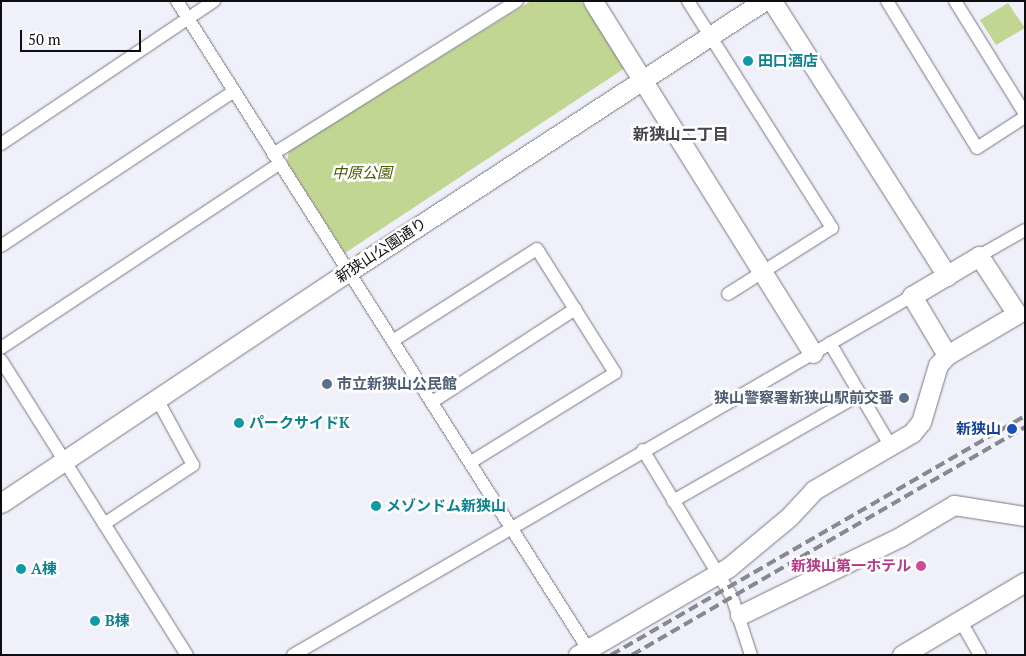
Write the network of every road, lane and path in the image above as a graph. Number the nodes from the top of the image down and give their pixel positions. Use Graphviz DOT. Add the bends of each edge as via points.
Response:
graph roads {
  1 [pos="176,1"];
  2 [pos="214,1"];
  3 [pos="517,1"];
  4 [pos="593,1"];
  5 [pos="688,1"];
  6 [pos="764,1"];
  7 [pos="772,1"];
  8 [pos="887,1"];
  9 [pos="955,1"];
  10 [pos="188,19"];
  11 [pos="711,36"];
  12 [pos="644,80"];
  13 [pos="234,92"];
  14 [pos="1025,115"];
  15 [pos="1,144"];
  16 [pos="276,158"];
  17 [pos="1025,230"];
  18 [pos="1,246"];
  19 [pos="979,256"];
  20 [pos="763,271"];
  21 [pos="348,272"];
  22 [pos="946,276"];
  23 [pos="728,294"];
  24 [pos="912,296"];
  25 [pos="575,309"];
  26 [pos="1021,314"];
  27 [pos="394,340"];
  28 [pos="830,343"];
  29 [pos="1,348"];
  30 [pos="813,352"];
  31 [pos="947,355"];
  32 [pos="1,360"];
  33 [pos="859,395"];
  34 [pos="157,399"];
  35 [pos="432,402"];
  36 [pos="890,445"];
  37 [pos="643,450"];
  38 [pos="64,461"];
  39 [pos="471,462"];
  40 [pos="673,502"];
  41 [pos="1,503"];
  42 [pos="1025,516"];
  43 [pos="104,524"];
  44 [pos="511,528"];
  45 [pos="717,574"];
  46 [pos="1025,582"];
  47 [pos="740,615"];
  48 [pos="960,620"];
  49 [pos="583,652"];
  50 [pos="187,655"];
  51 [pos="293,655"];
  52 [pos="751,655"];
  53 [pos="902,655"];
  54 [pos="980,655"];
  1 -- 10 [label="street"];
  2 -- 10 [label="street"];
  3 -- 16 [label="street"];
  4 -- 12 [label="street"];
  5 -- 11 [label="street"];
  6 -- 11 [label="street, 新狭山公園通り"];
  7 -- 22 [label="street"];
  8 -- 14 [label="street" via="977,148"];
  9 -- 14 [label="street"];
  10 -- 13 [label="street"];
  10 -- 15 [label="street"];
  11 -- 12 [label="street, 新狭山公園通り"];
  11 -- 20 [label="street" via="832,228"];
  12 -- 20 [label="street"];
  12 -- 21 [label="street, 新狭山公園通り"];
  13 -- 16 [label="street"];
  13 -- 18 [label="street"];
  16 -- 21 [label="street"];
  16 -- 29 [label="street"];
  17 -- 19 [label="street"];
  19 -- 22 [label="street"];
  19 -- 26 [label="street"];
  20 -- 23 [label="street"];
  20 -- 30 [label="street"];
  21 -- 27 [label="street"];
  21 -- 34 [label="street, 新狭山公園通り"];
  22 -- 24 [label="street"];
  24 -- 28 [label="street"];
  24 -- 31 [label="street"];
  25 -- 27 [label="street" via="537,249"];
  25 -- 35 [label="street"];
  25 -- 39 [label="street" via="615,373"];
  26 -- 31 [label="street"];
  27 -- 35 [label="street"];
  28 -- 30 [label="street"];
  28 -- 33 [label="street"];
  30 -- 37 [label="street"];
  31 -- 36 [label="street" via="938,365 920,422 912,432"];
  32 -- 38 [label="street"];
  33 -- 36 [label="street"];
  33 -- 40 [label="street"];
  34 -- 38 [label="street, 新狭山公園通り"];
  34 -- 43 [label="street" via="193,465"];
  35 -- 39 [label="street"];
  36 -- 45 [label="street" via="814,490 789,517"];
  37 -- 40 [label="street"];
  37 -- 44 [label="street"];
  38 -- 41 [label="street, 新狭山公園通り"];
  38 -- 43 [label="street"];
  39 -- 44 [label="street"];
  40 -- 45 [label="street"];
  42 -- 47 [label="street" via="954,505 900,537"];
  43 -- 50 [label="street"];
  44 -- 49 [label="street"];
  44 -- 51 [label="street"];
  45 -- 47 [label="street"];
  45 -- 49 [label="street"];
  46 -- 48 [label="street"];
  47 -- 52 [label="street"];
  48 -- 53 [label="street"];
  48 -- 54 [label="street"];
}
